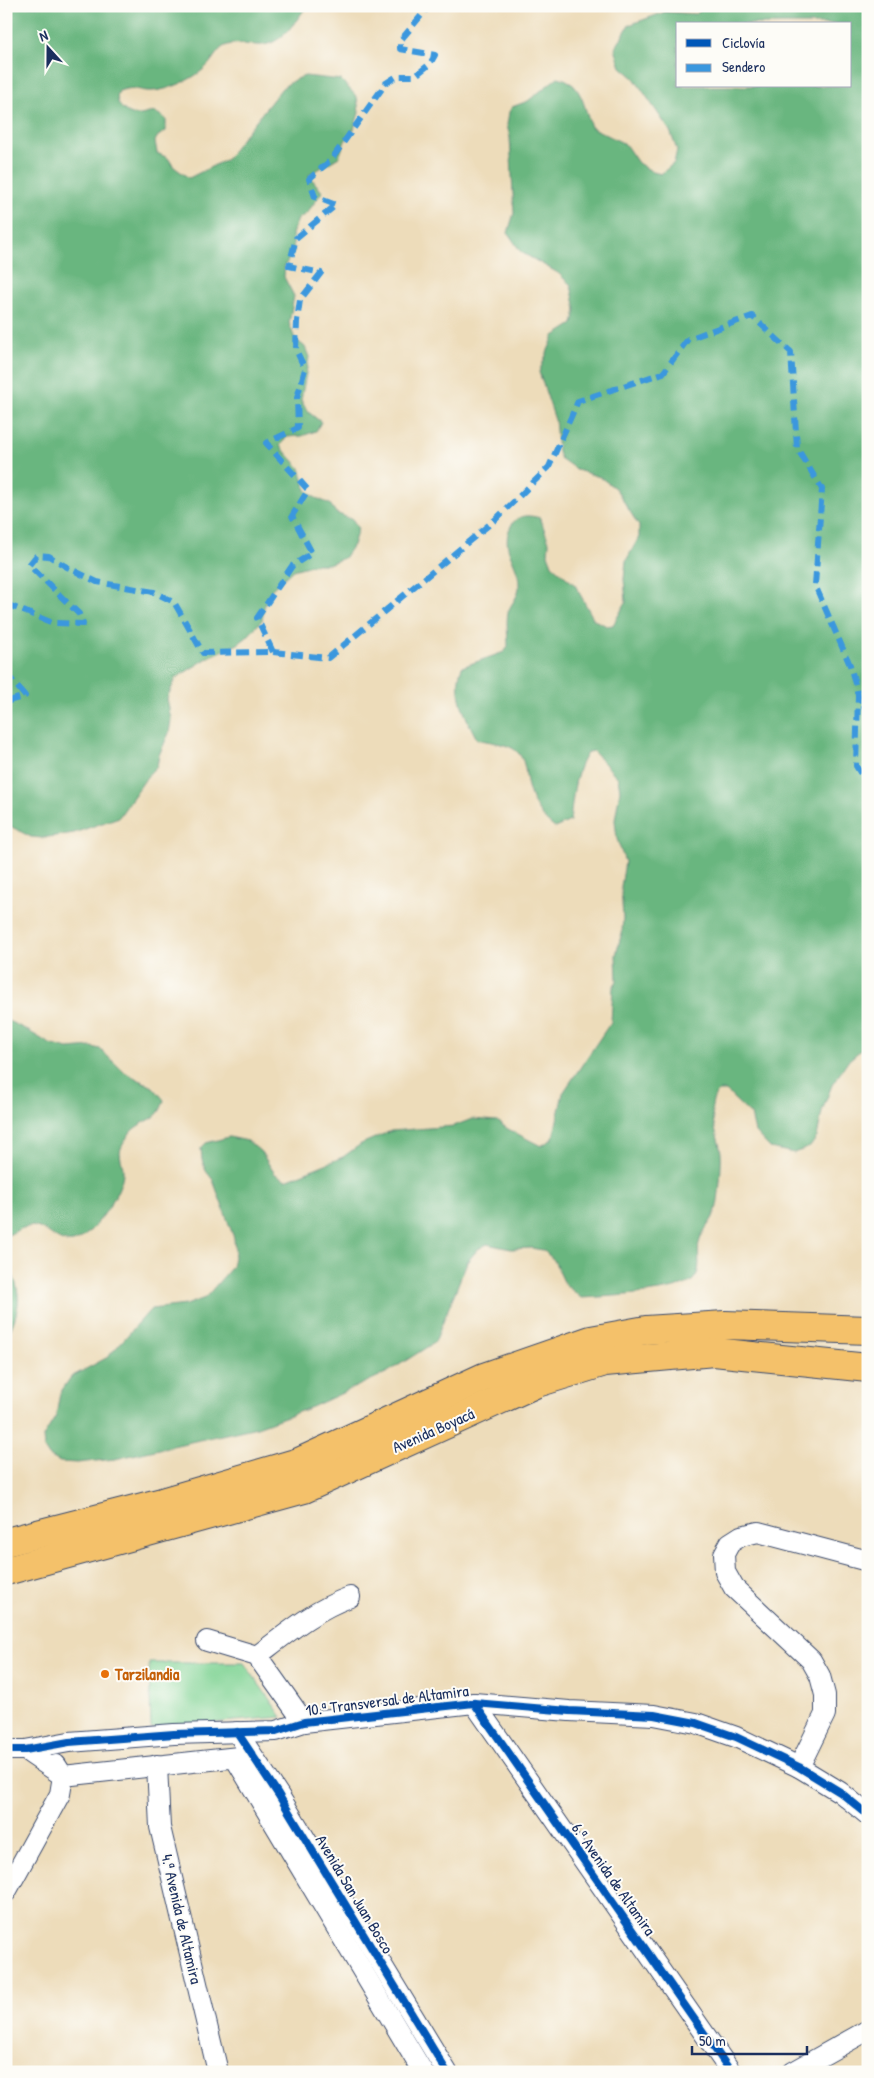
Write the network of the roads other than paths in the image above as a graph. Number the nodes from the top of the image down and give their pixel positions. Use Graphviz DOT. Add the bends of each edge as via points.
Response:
graph roads {
  1 [pos="868,1330"];
  2 [pos="868,1368"];
  3 [pos="6,1542"];
  4 [pos="868,1561"];
  5 [pos="6,1571"];
  6 [pos="350,1597"];
  7 [pos="207,1641"];
  8 [pos="257,1656"];
  9 [pos="474,1703"];
  10 [pos="304,1722"];
  11 [pos="237,1732"];
  12 [pos="276,1732"];
  13 [pos="174,1734"];
  14 [pos="69,1742"];
  15 [pos="15,1750"];
  16 [pos="244,1757"];
  17 [pos="179,1764"];
  18 [pos="157,1765"];
  19 [pos="798,1767"];
  20 [pos="63,1776"];
  21 [pos="868,1815"];
  22 [pos="6,1892"];
  23 [pos="868,2030"];
  24 [pos="218,2072"];
  25 [pos="423,2072"];
  26 [pos="446,2072"];
  27 [pos="730,2072"];
  28 [pos="793,2072"];
  1 -- 3 [label="highway, Avenida Boyacá" via="725,1325 638,1331 591,1340 484,1377 299,1462"];
  2 -- 5 [label="highway, Avenida Boyacá" via="714,1352 605,1362 536,1383 304,1489"];
  4 -- 19 [label="street" via="758,1532 730,1543 724,1554 725,1572 734,1588 811,1660 820,1676 825,1714"];
  6 -- 8 [label="street" via="318,1611"];
  7 -- 8 [label="street"];
  8 -- 10 [label="street"];
  9 -- 10 [label="street, 10.ª Transversal de Altamira"];
  9 -- 19 [label="street, 10.ª Transversal de Altamira" via="654,1715 696,1722"];
  9 -- 27 [label="street, 6.ª Avenida de Altamira"];
  10 -- 12 [label="street, 10.ª Transversal de Altamira"];
  11 -- 12 [label="street, 10.ª Transversal de Altamira"];
  11 -- 13 [label="street, 10.ª Transversal de Altamira"];
  11 -- 16 [label="street"];
  12 -- 16 [label="street, 10.ª Transversal de Altamira"];
  13 -- 14 [label="street, 10.ª Transversal de Altamira"];
  13 -- 17 [label="street" via="189,1753 188,1758"];
  14 -- 15 [label="street, 10.ª Transversal de Altamira"];
  14 -- 20 [label="street" via="59,1748 55,1758"];
  15 -- 20 [label="street, 10.ª Transversal de Altamira"];
  16 -- 17 [label="street"];
  16 -- 25 [label="street, Avenida San Juan Bosco"];
  16 -- 26 [label="street, Avenida San Juan Bosco"];
  17 -- 18 [label="street"];
  18 -- 20 [label="street"];
  18 -- 24 [label="street, 4.ª Avenida de Altamira" via="160,1827"];
  19 -- 21 [label="street, 10.ª Transversal de Altamira" via="840,1792"];
  20 -- 22 [label="street" via="60,1794"];
  23 -- 28 [label="street"];
}
